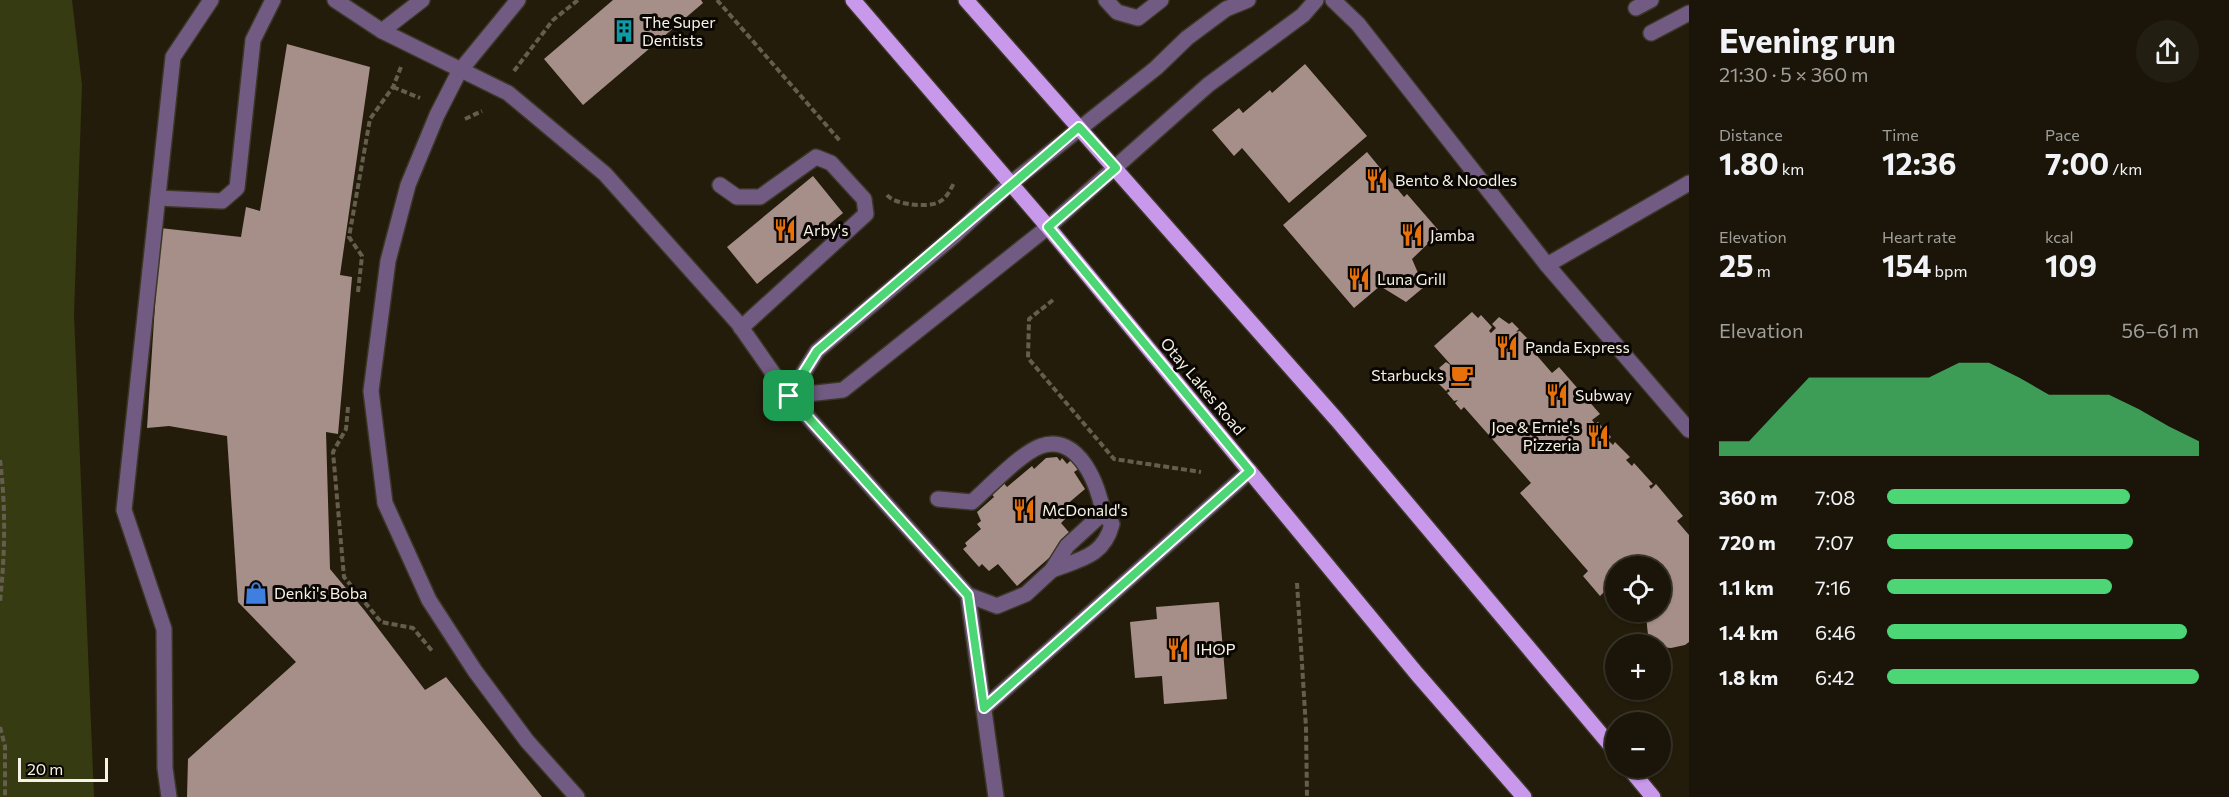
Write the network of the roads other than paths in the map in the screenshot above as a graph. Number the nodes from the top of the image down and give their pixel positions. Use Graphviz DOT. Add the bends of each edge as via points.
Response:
graph roads {
  1 [pos="211,0"];
  2 [pos="273,0"];
  3 [pos="335,0"];
  4 [pos="422,0"];
  5 [pos="518,0"];
  6 [pos="853,0"];
  7 [pos="966,0"];
  8 [pos="1106,0"];
  9 [pos="1161,0"];
  10 [pos="1248,0"];
  11 [pos="1316,0"];
  12 [pos="1334,0"];
  13 [pos="1651,0"];
  14 [pos="1636,8"];
  15 [pos="1689,13"];
  16 [pos="382,31"];
  17 [pos="1651,33"];
  18 [pos="459,72"];
  19 [pos="1079,127"];
  20 [pos="1116,168"];
  21 [pos="1010,183"];
  22 [pos="1689,183"];
  23 [pos="720,185"];
  24 [pos="158,198"];
  25 [pos="1048,227"];
  26 [pos="1547,265"];
  27 [pos="741,328"];
  28 [pos="789,396"];
  29 [pos="1689,430"];
  30 [pos="1250,471"];
  31 [pos="938,499"];
  32 [pos="1103,513"];
  33 [pos="1052,570"];
  34 [pos="968,595"];
  35 [pos="984,708"];
  36 [pos="1605,739"];
  37 [pos="1637,778"];
  38 [pos="169,797"];
  39 [pos="577,797"];
  40 [pos="996,797"];
  41 [pos="1524,797"];
  42 [pos="1653,797"];
  1 -- 24 [label="lane" via="172,57"];
  2 -- 24 [label="lane" via="253,40 237,188 222,201"];
  3 -- 16 [label="lane"];
  4 -- 16 [label="lane"];
  5 -- 18 [label="lane"];
  6 -- 21 [label="main road, Otay Lakes Road"];
  7 -- 19 [label="main road"];
  8 -- 9 [label="lane" via="1117,12 1138,18"];
  10 -- 19 [label="lane" via="1226,9 1187,38 1156,68"];
  11 -- 20 [label="lane" via="1303,15 1208,84"];
  12 -- 26 [label="lane" via="1358,24"];
  13 -- 14 [label="lane"];
  15 -- 17 [label="lane"];
  16 -- 18 [label="lane"];
  18 -- 27 [label="lane" via="508,93 605,174"];
  18 -- 39 [label="lane" via="408,185 388,261 371,391 386,503 429,600 527,741"];
  19 -- 20 [label="main road"];
  19 -- 21 [label="lane"];
  20 -- 25 [label="lane"];
  20 -- 36 [label="main road" via="1337,420"];
  21 -- 25 [label="main road, Otay Lakes Road"];
  21 -- 28 [label="lane" via="955,235 817,351"];
  22 -- 26 [label="lane"];
  23 -- 27 [label="lane" via="737,197 760,197 816,157 831,163 864,199 866,214"];
  24 -- 38 [label="lane" via="124,510 164,629 165,768"];
  25 -- 28 [label="lane" via="843,390"];
  25 -- 30 [label="main road, Otay Lakes Road"];
  26 -- 29 [label="lane"];
  27 -- 28 [label="lane"];
  28 -- 34 [label="lane"];
  30 -- 35 [label="lane"];
  30 -- 41 [label="main road, Otay Lakes Road"];
  31 -- 32 [label="lane" via="972,502 1029,453 1043,445 1063,446 1077,454 1089,472 1100,494"];
  32 -- 33 [label="lane" via="1067,546"];
  32 -- 33 [label="lane" via="1112,524 1109,537 1098,552"];
  33 -- 34 [label="lane" via="1026,594 997,606"];
  34 -- 35 [label="lane"];
  35 -- 40 [label="lane"];
  37 -- 42 [label="main road"];
}
